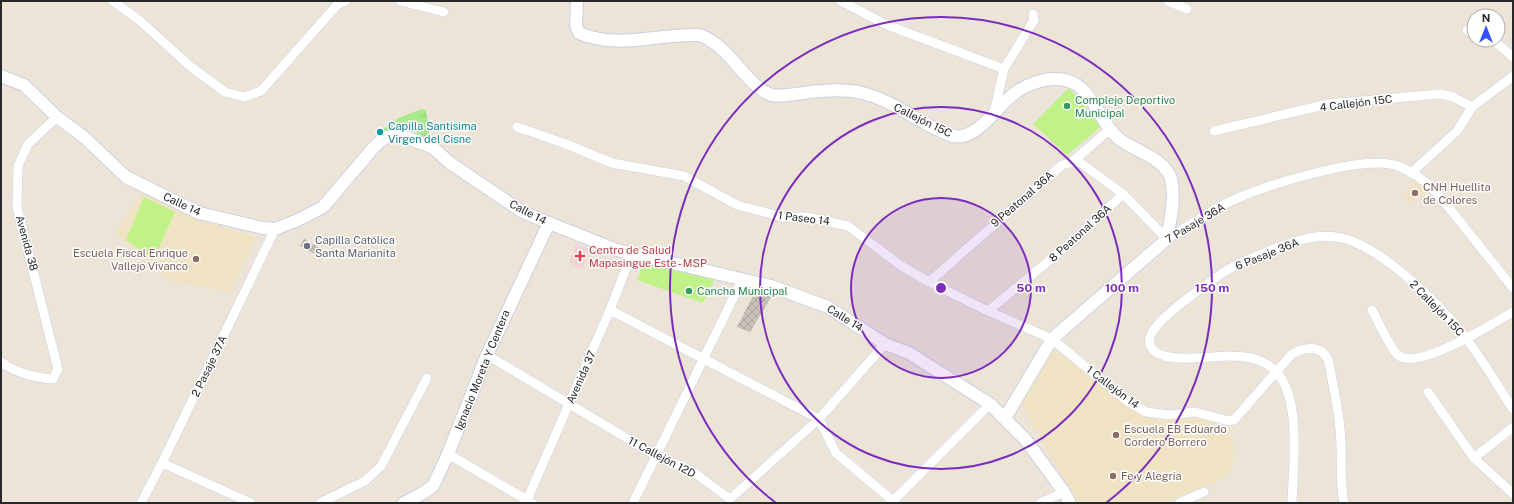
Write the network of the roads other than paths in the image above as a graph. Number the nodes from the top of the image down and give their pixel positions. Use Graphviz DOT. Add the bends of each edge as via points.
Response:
graph roads {
  1 [pos="113,1"];
  2 [pos="346,1"];
  3 [pos="400,1"];
  4 [pos="576,1"];
  5 [pos="841,1"];
  6 [pos="1168,1"];
  7 [pos="1188,10"];
  8 [pos="444,12"];
  9 [pos="1033,14"];
  10 [pos="1502,48"];
  11 [pos="1513,57"];
  12 [pos="1004,69"];
  13 [pos="1,76"];
  14 [pos="1513,76"];
  15 [pos="1472,107"];
  16 [pos="994,113"];
  17 [pos="57,117"];
  18 [pos="517,127"];
  19 [pos="1109,130"];
  20 [pos="1214,131"];
  21 [pos="1072,162"];
  22 [pos="1410,173"];
  23 [pos="1123,194"];
  24 [pos="549,223"];
  25 [pos="275,229"];
  26 [pos="1336,237"];
  27 [pos="1167,238"];
  28 [pos="632,252"];
  29 [pos="743,278"];
  30 [pos="929,282"];
  31 [pos="1513,288"];
  32 [pos="610,310"];
  33 [pos="1372,310"];
  34 [pos="988,311"];
  35 [pos="1513,312"];
  36 [pos="1052,339"];
  37 [pos="1467,339"];
  38 [pos="884,344"];
  39 [pos="487,355"];
  40 [pos="702,359"];
  41 [pos="1,362"];
  42 [pos="1278,372"];
  43 [pos="427,378"];
  44 [pos="1428,392"];
  45 [pos="569,404"];
  46 [pos="990,404"];
  47 [pos="1513,409"];
  48 [pos="1006,418"];
  49 [pos="819,420"];
  50 [pos="1513,427"];
  51 [pos="448,454"];
  52 [pos="655,455"];
  53 [pos="1474,458"];
  54 [pos="162,463"];
  55 [pos="1064,492"];
  56 [pos="1204,492"];
  57 [pos="1513,494"];
  58 [pos="530,501"];
  59 [pos="728,501"];
  60 [pos="892,502"];
  61 [pos="141,503"];
  62 [pos="251,503"];
  63 [pos="320,503"];
  64 [pos="404,503"];
  65 [pos="633,503"];
  66 [pos="1040,503"];
  67 [pos="1070,503"];
  68 [pos="1179,503"];
  69 [pos="1292,503"];
  70 [pos="1344,503"];
  1 -- 2 [label="street" via="139,20 191,67 226,92 244,97 261,91 337,5"];
  3 -- 8 [label="street"];
  4 -- 16 [label="street, Callejón 15C" via="576,25 579,33 620,42 699,35 711,41 757,86 773,96 823,90 861,93 901,108 950,135 960,137 971,134"];
  5 -- 12 [label="street" via="887,25"];
  6 -- 7 [label="street"];
  9 -- 12 [label="street" via="1034,20"];
  10 -- 11 [label="street"];
  12 -- 16 [label="street"];
  13 -- 17 [label="street, Calle 14" via="24,85"];
  14 -- 15 [label="street"];
  15 -- 20 [label="street, 4 Callejón 15C" via="1453,97 1440,94 1328,104"];
  15 -- 22 [label="street" via="1456,132"];
  16 -- 19 [label="street, Callejón 15C" via="1020,89 1054,79 1073,83 1087,93"];
  17 -- 25 [label="street, Calle 14" via="84,137 126,177 199,213"];
  17 -- 41 [label="street, Avenida 38" via="28,144 18,166 17,207 58,369 53,379 37,378 8,368"];
  18 -- 30 [label="street, 1 Paseo 14" via="612,163 684,176 737,205 782,217 808,217 848,226 900,265"];
  19 -- 21 [label="street, 9 Peatonal 36A"];
  19 -- 27 [label="street, Callejón 15C" via="1123,142 1164,167 1171,179 1171,215"];
  21 -- 23 [label="street" via="1081,163"];
  21 -- 30 [label="street, 9 Peatonal 36A" via="1062,165"];
  22 -- 27 [label="street, 7 Pasaje 36A" via="1398,166 1374,163 1325,170 1237,198"];
  22 -- 31 [label="street, 7 Pasaje 36A" via="1425,180 1438,194"];
  23 -- 27 [label="street"];
  23 -- 34 [label="street, 8 Peatonal 36A" via="1073,241"];
  24 -- 25 [label="street, Calle 14" via="521,211 450,163 432,147 400,135 384,138 375,146 323,207"];
  24 -- 28 [label="street, Calle 14" via="617,250"];
  24 -- 39 [label="street, Ignacio Moreta Y Centera"];
  25 -- 54 [label="street, 2 Pasaje 37A"];
  26 -- 37 [label="street, 2 Callejón 15C" via="1353,241 1374,251 1420,288"];
  26 -- 42 [label="street, 6 Pasaje 36A" via="1295,241 1249,259 1220,274 1163,319 1150,336 1151,345 1164,356 1175,359 1228,356 1256,359"];
  27 -- 36 [label="street, 7 Pasaje 36A"];
  28 -- 29 [label="street, Calle 14"];
  28 -- 32 [label="street, Avenida 37"];
  29 -- 38 [label="street, Calle 14" via="828,307"];
  29 -- 40 [label="street"];
  30 -- 34 [label="street, 1 Paseo 14"];
  32 -- 40 [label="street"];
  32 -- 45 [label="street, Avenida 37"];
  33 -- 37 [label="street" via="1395,351 1404,359 1418,359"];
  34 -- 36 [label="street, 1 Paseo 14"];
  35 -- 37 [label="street"];
  36 -- 42 [label="street, 1 Callejón 14" via="1127,401 1146,412 1168,415 1195,412 1229,421 1237,418"];
  36 -- 48 [label="street, 7 Pasaje 36A"];
  37 -- 47 [label="street, 2 Callejón 15C"];
  38 -- 46 [label="street, Calle 14" via="909,353"];
  38 -- 49 [label="street, 11 Callejón 12D"];
  39 -- 45 [label="street, 11 Callejón 12D"];
  39 -- 51 [label="street, Ignacio Moreta Y Centera"];
  40 -- 49 [label="street"];
  40 -- 52 [label="street"];
  42 -- 69 [label="street" via="1289,392 1292,408"];
  42 -- 70 [label="street" via="1299,349 1316,349 1328,360 1341,430 1341,486"];
  43 -- 63 [label="street" via="381,466 365,481"];
  44 -- 53 [label="street"];
  45 -- 52 [label="street, 11 Callejón 12D"];
  45 -- 58 [label="street, Avenida 37"];
  46 -- 48 [label="street, Calle 14"];
  46 -- 60 [label="street"];
  48 -- 55 [label="street, Calle 14"];
  49 -- 59 [label="street, 11 Callejón 12D"];
  49 -- 60 [label="street" via="836,453"];
  50 -- 53 [label="street"];
  51 -- 58 [label="street"];
  51 -- 64 [label="street, Ignacio Moreta Y Centera" via="433,486"];
  52 -- 59 [label="street, 11 Callejón 12D" via="692,471"];
  52 -- 65 [label="street"];
  53 -- 57 [label="street"];
  54 -- 61 [label="street, 2 Pasaje 37A"];
  54 -- 62 [label="street"];
  55 -- 66 [label="street"];
  55 -- 67 [label="street, Calle 14"];
  56 -- 68 [label="street"];
}
